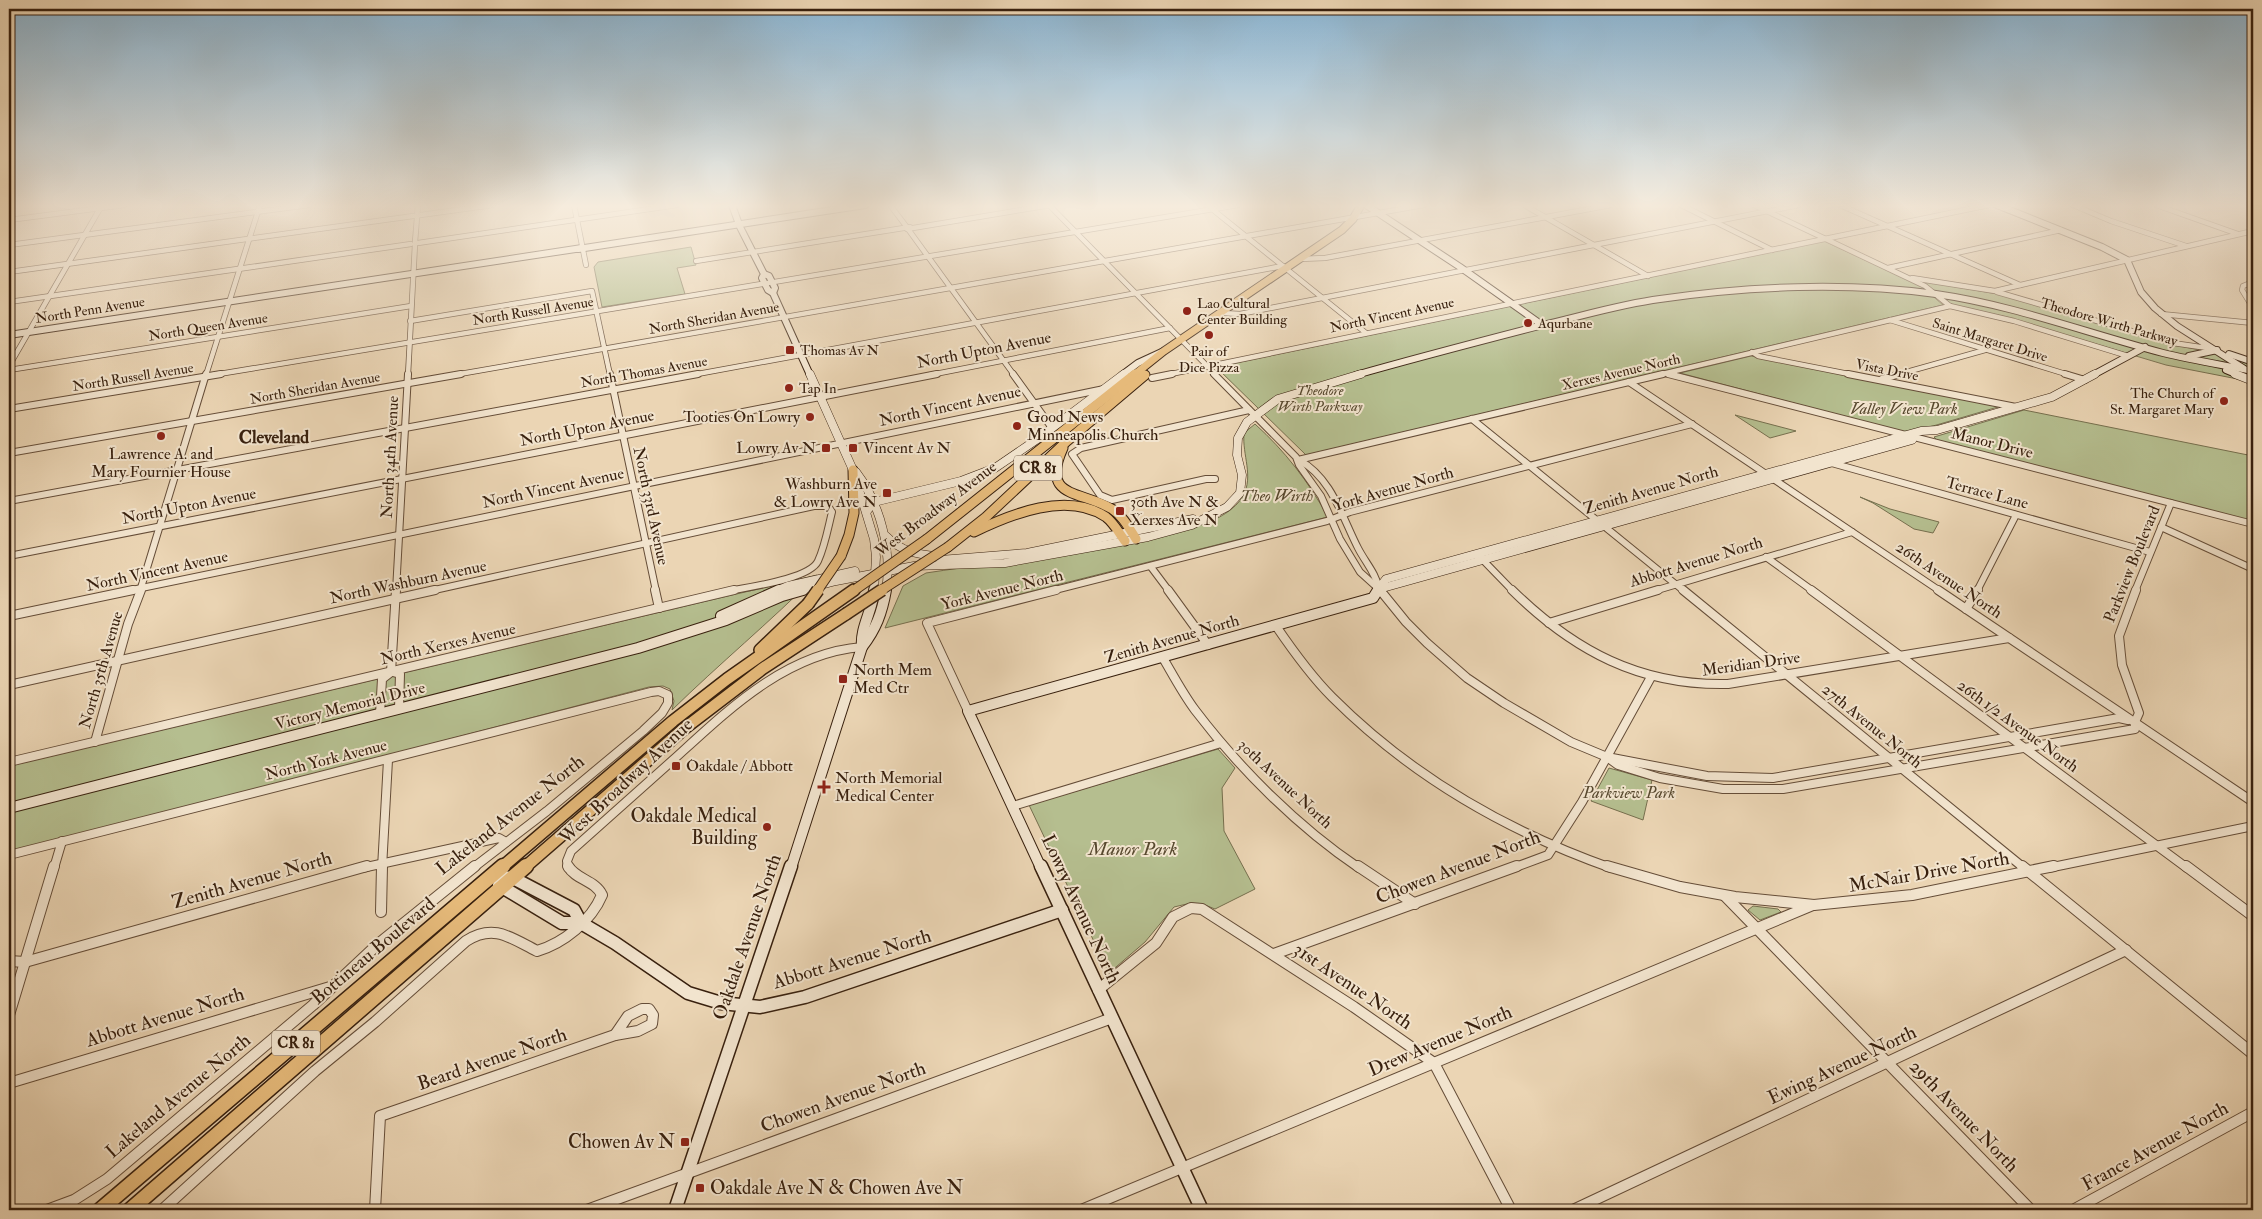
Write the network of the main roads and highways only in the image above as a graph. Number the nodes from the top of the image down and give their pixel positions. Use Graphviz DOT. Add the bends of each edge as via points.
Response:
graph roads {
  1 [pos="1294,262"];
  2 [pos="1169,349"];
  3 [pos="1067,441"];
  4 [pos="854,470"];
  5 [pos="1134,535"];
  6 [pos="1122,537"];
  7 [pos="952,544"];
  8 [pos="701,699"];
  9 [pos="672,721"];
  10 [pos="671,741"];
  11 [pos="100,1210"];
  12 [pos="130,1210"];
  1 -- 2 [label="main road, West Broadway Avenue / CR 81"];
  2 -- 3 [label="main road, West Broadway Avenue / CR 81" via="1172,353"];
  2 -- 8 [label="main road, West Broadway Avenue / CR 81, bridge" via="927,539"];
  3 -- 5 [label="main road" via="1054,467 1056,477 1077,496 1114,510"];
  3 -- 7 [label="main road, West Broadway Avenue / CR 81" via="986,517"];
  4 -- 8 [label="main road, bridge" via="854,512 848,541 826,580 808,604"];
  6 -- 7 [label="main road" via="1113,523 1097,512 1081,507 1057,506 1007,518"];
  7 -- 10 [label="main road, West Broadway Avenue / CR 81, bridge" via="762,669"];
  8 -- 9 [label="main road, West Broadway Avenue / CR 81"];
  9 -- 11 [label="main road, Bottineau Boulevard / CR 81"];
  10 -- 12 [label="main road, Bottineau Boulevard / CR 81"];
}
